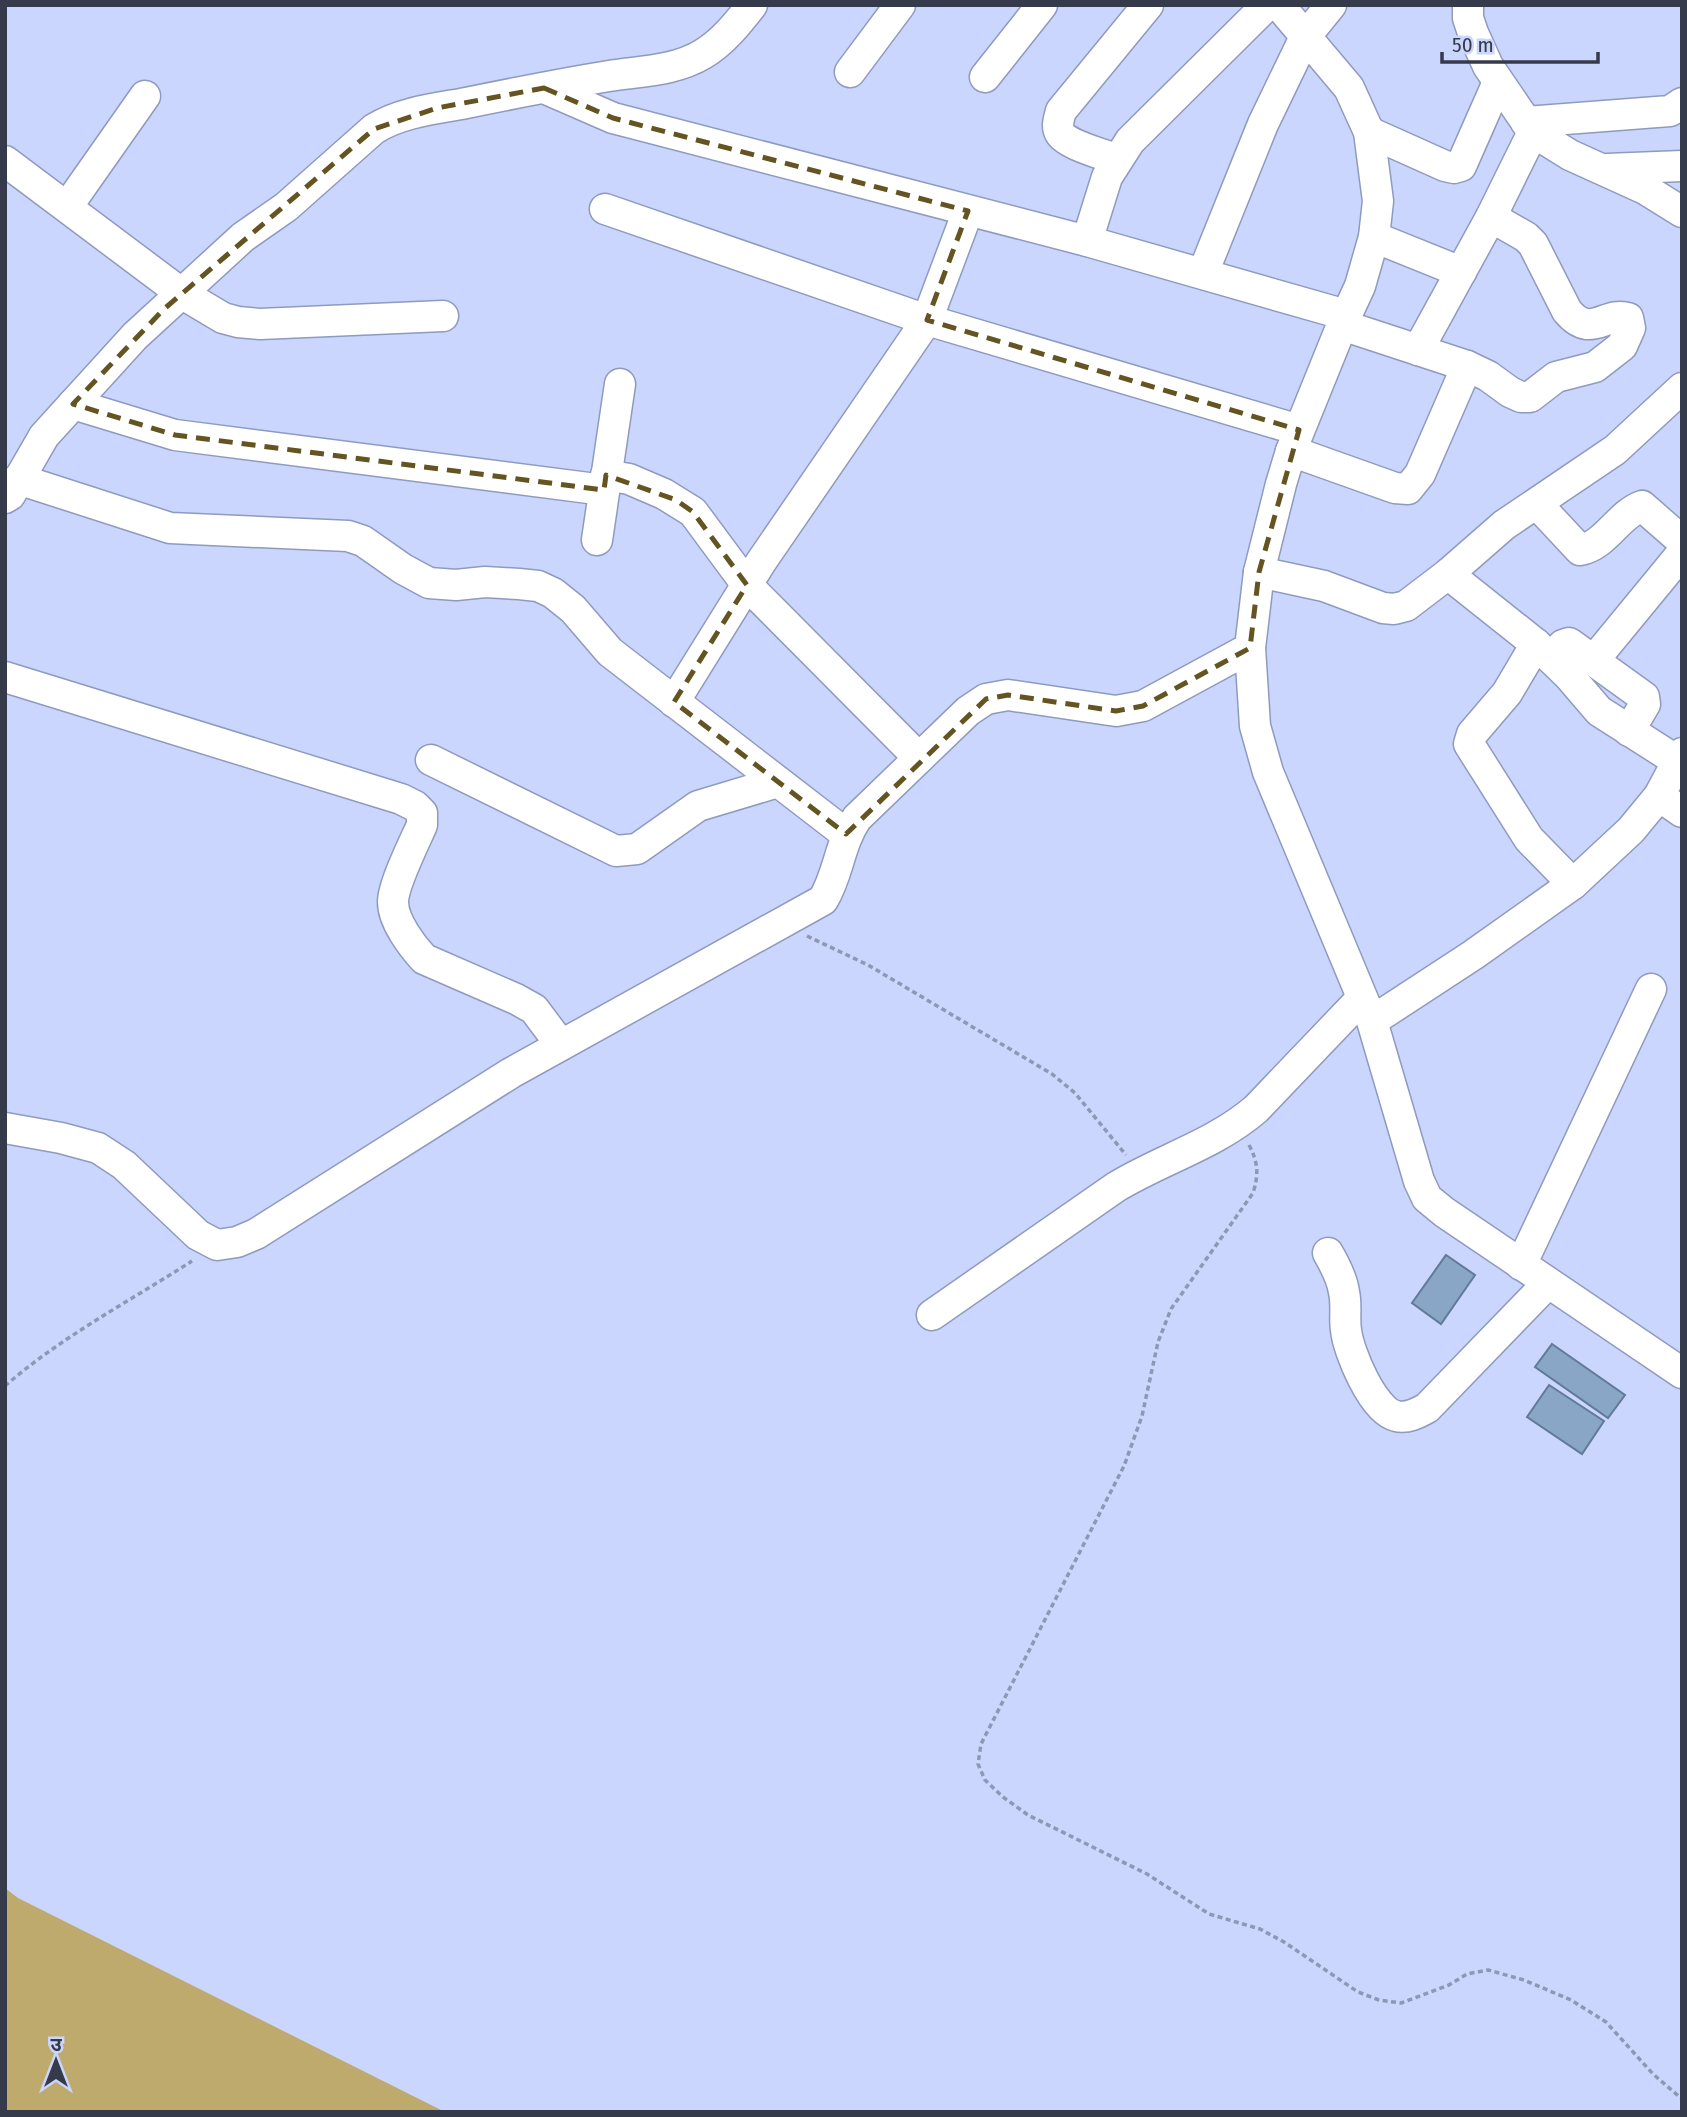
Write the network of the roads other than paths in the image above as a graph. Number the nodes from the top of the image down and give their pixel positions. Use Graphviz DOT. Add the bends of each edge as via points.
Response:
graph roads {
  1 [pos="752,5"];
  2 [pos="900,5"];
  3 [pos="1042,5"];
  4 [pos="1148,5"];
  5 [pos="1266,5"];
  6 [pos="1279,5"];
  7 [pos="1331,5"];
  8 [pos="1468,5"];
  9 [pos="1306,37"];
  10 [pos="850,72"];
  11 [pos="985,77"];
  12 [pos="1498,82"];
  13 [pos="544,88"];
  14 [pos="145,96"];
  15 [pos="1682,103"];
  16 [pos="1529,127"];
  17 [pos="1369,132"];
  18 [pos="1116,159"];
  19 [pos="5,162"];
  20 [pos="1682,166"];
  21 [pos="1599,169"];
  22 [pos="66,207"];
  23 [pos="605,209"];
  24 [pos="968,211"];
  25 [pos="1682,212"];
  26 [pos="1491,217"];
  27 [pos="1374,237"];
  28 [pos="1087,241"];
  29 [pos="1461,272"];
  30 [pos="1203,273"];
  31 [pos="181,293"];
  32 [pos="443,316"];
  33 [pos="927,320"];
  34 [pos="1344,320"];
  35 [pos="1418,350"];
  36 [pos="1467,366"];
  37 [pos="620,384"];
  38 [pos="1682,388"];
  39 [pos="73,404"];
  40 [pos="1295,440"];
  41 [pos="605,482"];
  42 [pos="12,489"];
  43 [pos="1536,504"];
  44 [pos="597,540"];
  45 [pos="1682,541"];
  46 [pos="1682,553"];
  47 [pos="1259,572"];
  48 [pos="1448,574"];
  49 [pos="747,585"];
  50 [pos="1250,648"];
  51 [pos="1544,651"];
  52 [pos="1594,660"];
  53 [pos="5,677"];
  54 [pos="674,702"];
  55 [pos="1629,731"];
  56 [pos="1679,757"];
  57 [pos="919,758"];
  58 [pos="431,760"];
  59 [pos="778,782"];
  60 [pos="1671,804"];
  61 [pos="846,834"];
  62 [pos="1573,884"];
  63 [pos="1651,989"];
  64 [pos="1367,1009"];
  65 [pos="561,1045"];
  66 [pos="5,1128"];
  67 [pos="1328,1253"];
  68 [pos="1521,1265"];
  69 [pos="1548,1283"];
  70 [pos="932,1315"];
  71 [pos="1682,1373"];
  1 -- 13 [label="street" via="721,41 683,63"];
  2 -- 10 [label="street"];
  3 -- 11 [label="street"];
  4 -- 18 [label="street" via="1061,111 1058,124 1066,140"];
  5 -- 18 [label="street" via="1148,121"];
  6 -- 9 [label="street"];
  7 -- 9 [label="street"];
  8 -- 12 [label="street" via="1473,33"];
  9 -- 17 [label="street" via="1349,88"];
  9 -- 30 [label="street" via="1264,124"];
  12 -- 16 [label="street"];
  12 -- 17 [label="street" via="1461,166 1454,169"];
  13 -- 24 [label="street" via="613,118"];
  13 -- 31 [label="street" via="388,120"];
  14 -- 22 [label="street"];
  15 -- 16 [label="street" via="1670,111"];
  16 -- 21 [label="street" via="1548,143"];
  16 -- 26 [label="street"];
  17 -- 27 [label="street" via="1378,201"];
  18 -- 28 [label="street"];
  19 -- 22 [label="street"];
  20 -- 21 [label="street"];
  21 -- 25 [label="street"];
  22 -- 31 [label="street"];
  23 -- 33 [label="street"];
  24 -- 28 [label="street"];
  24 -- 33 [label="street"];
  26 -- 29 [label="street"];
  26 -- 36 [label="street" via="1533,244 1573,318 1598,324 1620,316 1628,318 1630,328 1622,346 1595,367 1556,377 1530,397 1510,392"];
  27 -- 29 [label="street"];
  27 -- 34 [label="street"];
  28 -- 30 [label="street"];
  29 -- 35 [label="street"];
  30 -- 34 [label="street"];
  31 -- 32 [label="street" via="223,318 260,324"];
  31 -- 39 [label="street"];
  33 -- 40 [label="street"];
  33 -- 49 [label="street"];
  34 -- 35 [label="street"];
  34 -- 40 [label="street"];
  35 -- 36 [label="street"];
  36 -- 40 [label="street" via="1420,474 1408,489 1395,488"];
  37 -- 41 [label="street"];
  38 -- 43 [label="street" via="1615,450"];
  39 -- 41 [label="street" via="176,435"];
  39 -- 42 [label="street" via="44,436"];
  40 -- 47 [label="street"];
  41 -- 44 [label="street"];
  41 -- 49 [label="street" via="629,480 693,512"];
  42 -- 54 [label="street" via="170,528 348,536 429,583 538,586 564,600 610,652"];
  43 -- 45 [label="street" via="1580,550 1589,548 1642,506"];
  43 -- 48 [label="street" via="1489,536"];
  46 -- 52 [label="street"];
  47 -- 48 [label="street" via="1324,586 1394,610"];
  47 -- 50 [label="street"];
  48 -- 51 [label="street"];
  49 -- 54 [label="street"];
  49 -- 57 [label="street"];
  50 -- 57 [label="street" via="1143,706 1116,711 1008,695 986,699"];
  50 -- 64 [label="street" via="1255,726 1268,772"];
  51 -- 52 [label="street" via="1569,643"];
  51 -- 55 [label="street" via="1599,710"];
  51 -- 62 [label="street" via="1472,734 1469,744 1529,839"];
  52 -- 55 [label="street" via="1644,697 1645,704"];
  53 -- 65 [label="street" via="415,806 422,813 422,825 393,903 414,948 424,960 534,1009"];
  54 -- 59 [label="street"];
  55 -- 56 [label="street"];
  56 -- 60 [label="street"];
  57 -- 61 [label="street"];
  58 -- 59 [label="street" via="626,852 698,806"];
  59 -- 61 [label="street"];
  60 -- 62 [label="street" via="1631,830"];
  61 -- 65 [label="street" via="833,883 823,900"];
  62 -- 64 [label="street" via="1473,955"];
  63 -- 68 [label="street"];
  64 -- 68 [label="street" via="1427,1198"];
  64 -- 70 [label="street" via="1237,1125 1140,1172"];
  65 -- 66 [label="street" via="256,1234 218,1245 198,1235 124,1165 98,1148"];
  67 -- 69 [label="street" via="1345,1295 1345,1327 1354,1359 1375,1398 1395,1416 1427,1408"];
  68 -- 69 [label="street"];
  69 -- 71 [label="street"];
}
